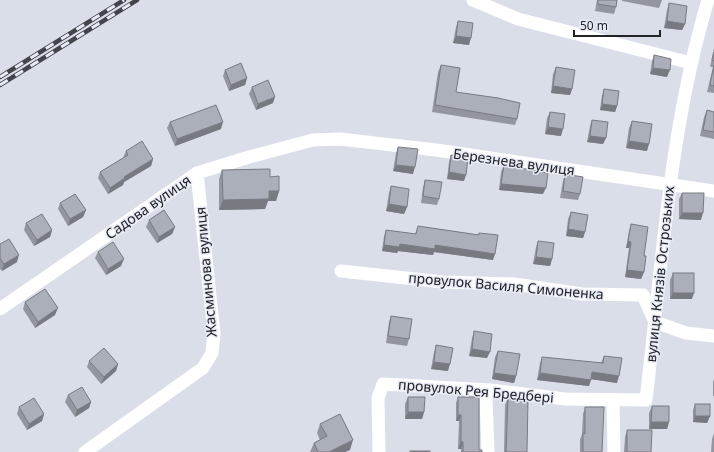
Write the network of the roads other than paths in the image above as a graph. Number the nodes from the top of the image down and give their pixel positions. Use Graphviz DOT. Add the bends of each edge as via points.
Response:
graph roads {
  1 [pos="473,0"];
  2 [pos="708,0"];
  3 [pos="691,63"];
  4 [pos="314,140"];
  5 [pos="197,173"];
  6 [pos="669,185"];
  7 [pos="714,191"];
  8 [pos="340,271"];
  9 [pos="0,309"];
  10 [pos="655,322"];
  11 [pos="714,336"];
  12 [pos="490,390"];
  13 [pos="613,400"];
  14 [pos="84,452"];
  15 [pos="380,452"];
  16 [pos="488,452"];
  17 [pos="614,452"];
  1 -- 3 [label="street" via="518,19"];
  2 -- 3 [label="street, вулиця Князів Острозьких"];
  3 -- 6 [label="street, вулиця Князів Острозьких"];
  4 -- 5 [label="street, Садова вулиця"];
  4 -- 6 [label="street, Березнева вулиця" via="340,139 436,150"];
  5 -- 9 [label="street, Садова вулиця"];
  5 -- 14 [label="street, Жасминова вулиця" via="214,334 212,353 203,368"];
  6 -- 7 [label="street, Березнева вулиця"];
  6 -- 10 [label="street, вулиця Князів Острозьких"];
  8 -- 10 [label="street, провулок Василя Симоненка" via="443,282 514,284 582,294 643,295"];
  10 -- 11 [label="street" via="686,334"];
  10 -- 13 [label="street, вулиця Князів Острозьких" via="646,400"];
  12 -- 13 [label="street, провулок Рея Бредбері"];
  12 -- 15 [label="street, провулок Рея Бредбері" via="383,384 378,398"];
  12 -- 16 [label="street" via="486,398"];
  13 -- 17 [label="street"];
}
